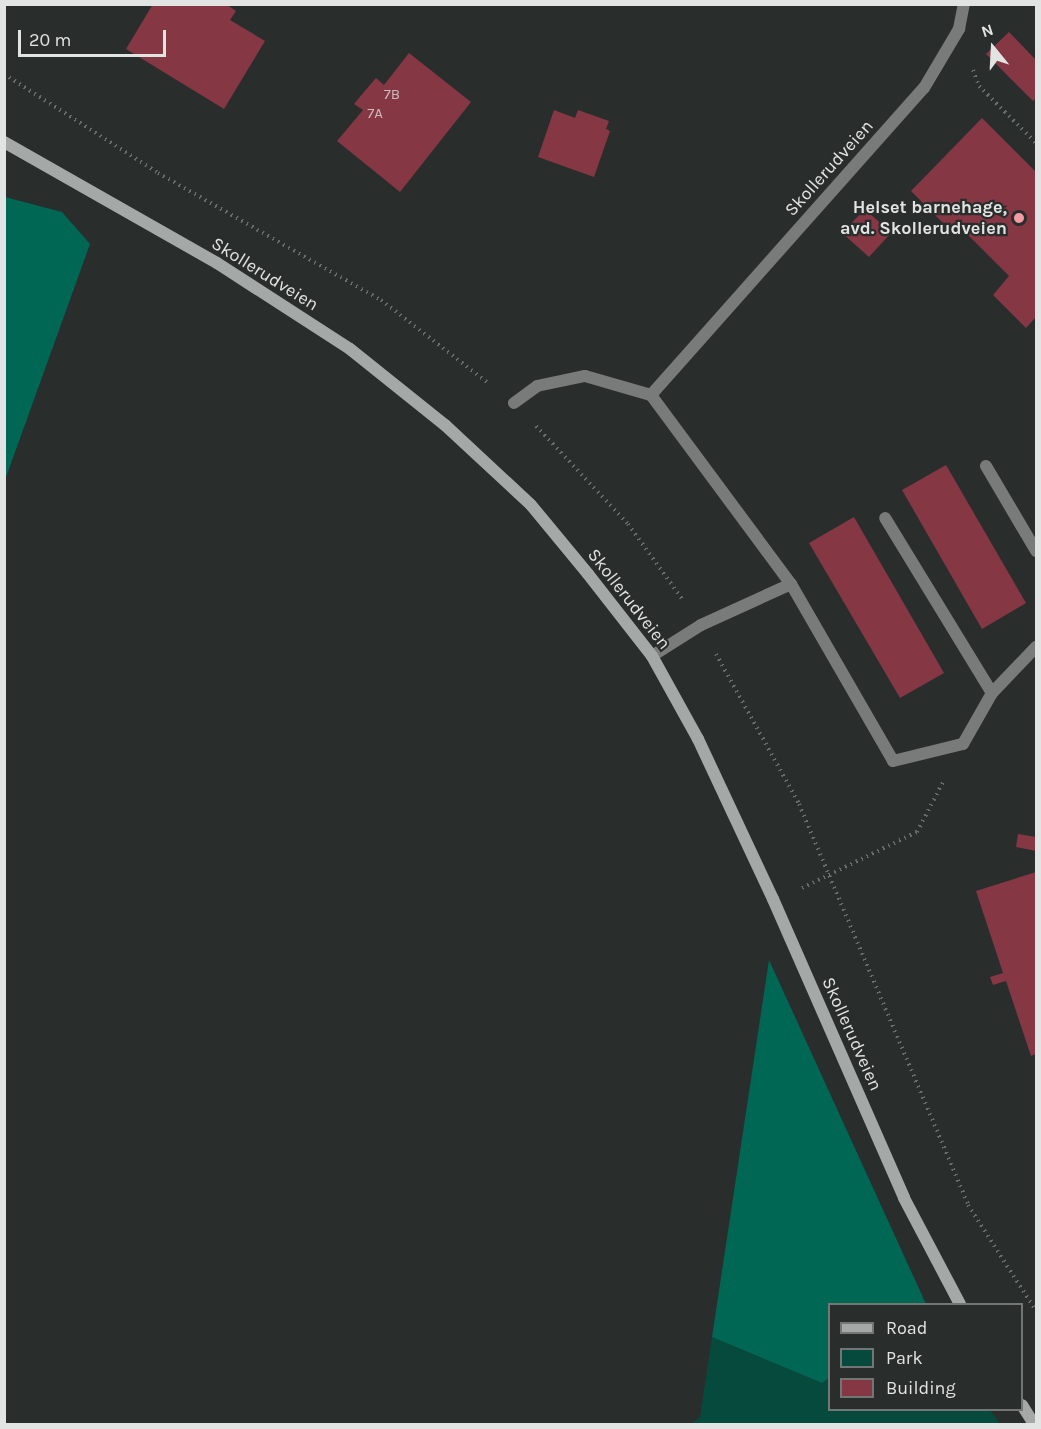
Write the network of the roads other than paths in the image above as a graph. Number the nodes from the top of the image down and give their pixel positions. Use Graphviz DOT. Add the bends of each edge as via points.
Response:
graph roads {
  1 [pos="964,4"];
  2 [pos="4,141"];
  3 [pos="651,395"];
  4 [pos="514,403"];
  5 [pos="987,466"];
  6 [pos="885,518"];
  7 [pos="1036,551"];
  8 [pos="791,584"];
  9 [pos="1036,647"];
  10 [pos="652,656"];
  11 [pos="992,693"];
  12 [pos="959,1303"];
  13 [pos="1023,1407"];
  14 [pos="1034,1425"];
  1 -- 3 [label="street, Skollerudveien" via="959,29 924,88"];
  2 -- 10 [label="street, Skollerudveien" via="217,263 350,349 445,425 531,505"];
  3 -- 4 [label="street" via="585,376 537,386"];
  3 -- 8 [label="street"];
  5 -- 7 [label="street"];
  6 -- 11 [label="street"];
  8 -- 10 [label="street" via="701,625"];
  8 -- 11 [label="street" via="893,761 963,744"];
  9 -- 11 [label="street"];
  10 -- 12 [label="street, Skollerudveien" via="698,739 904,1198"];
  13 -- 14 [label="street"];
}
